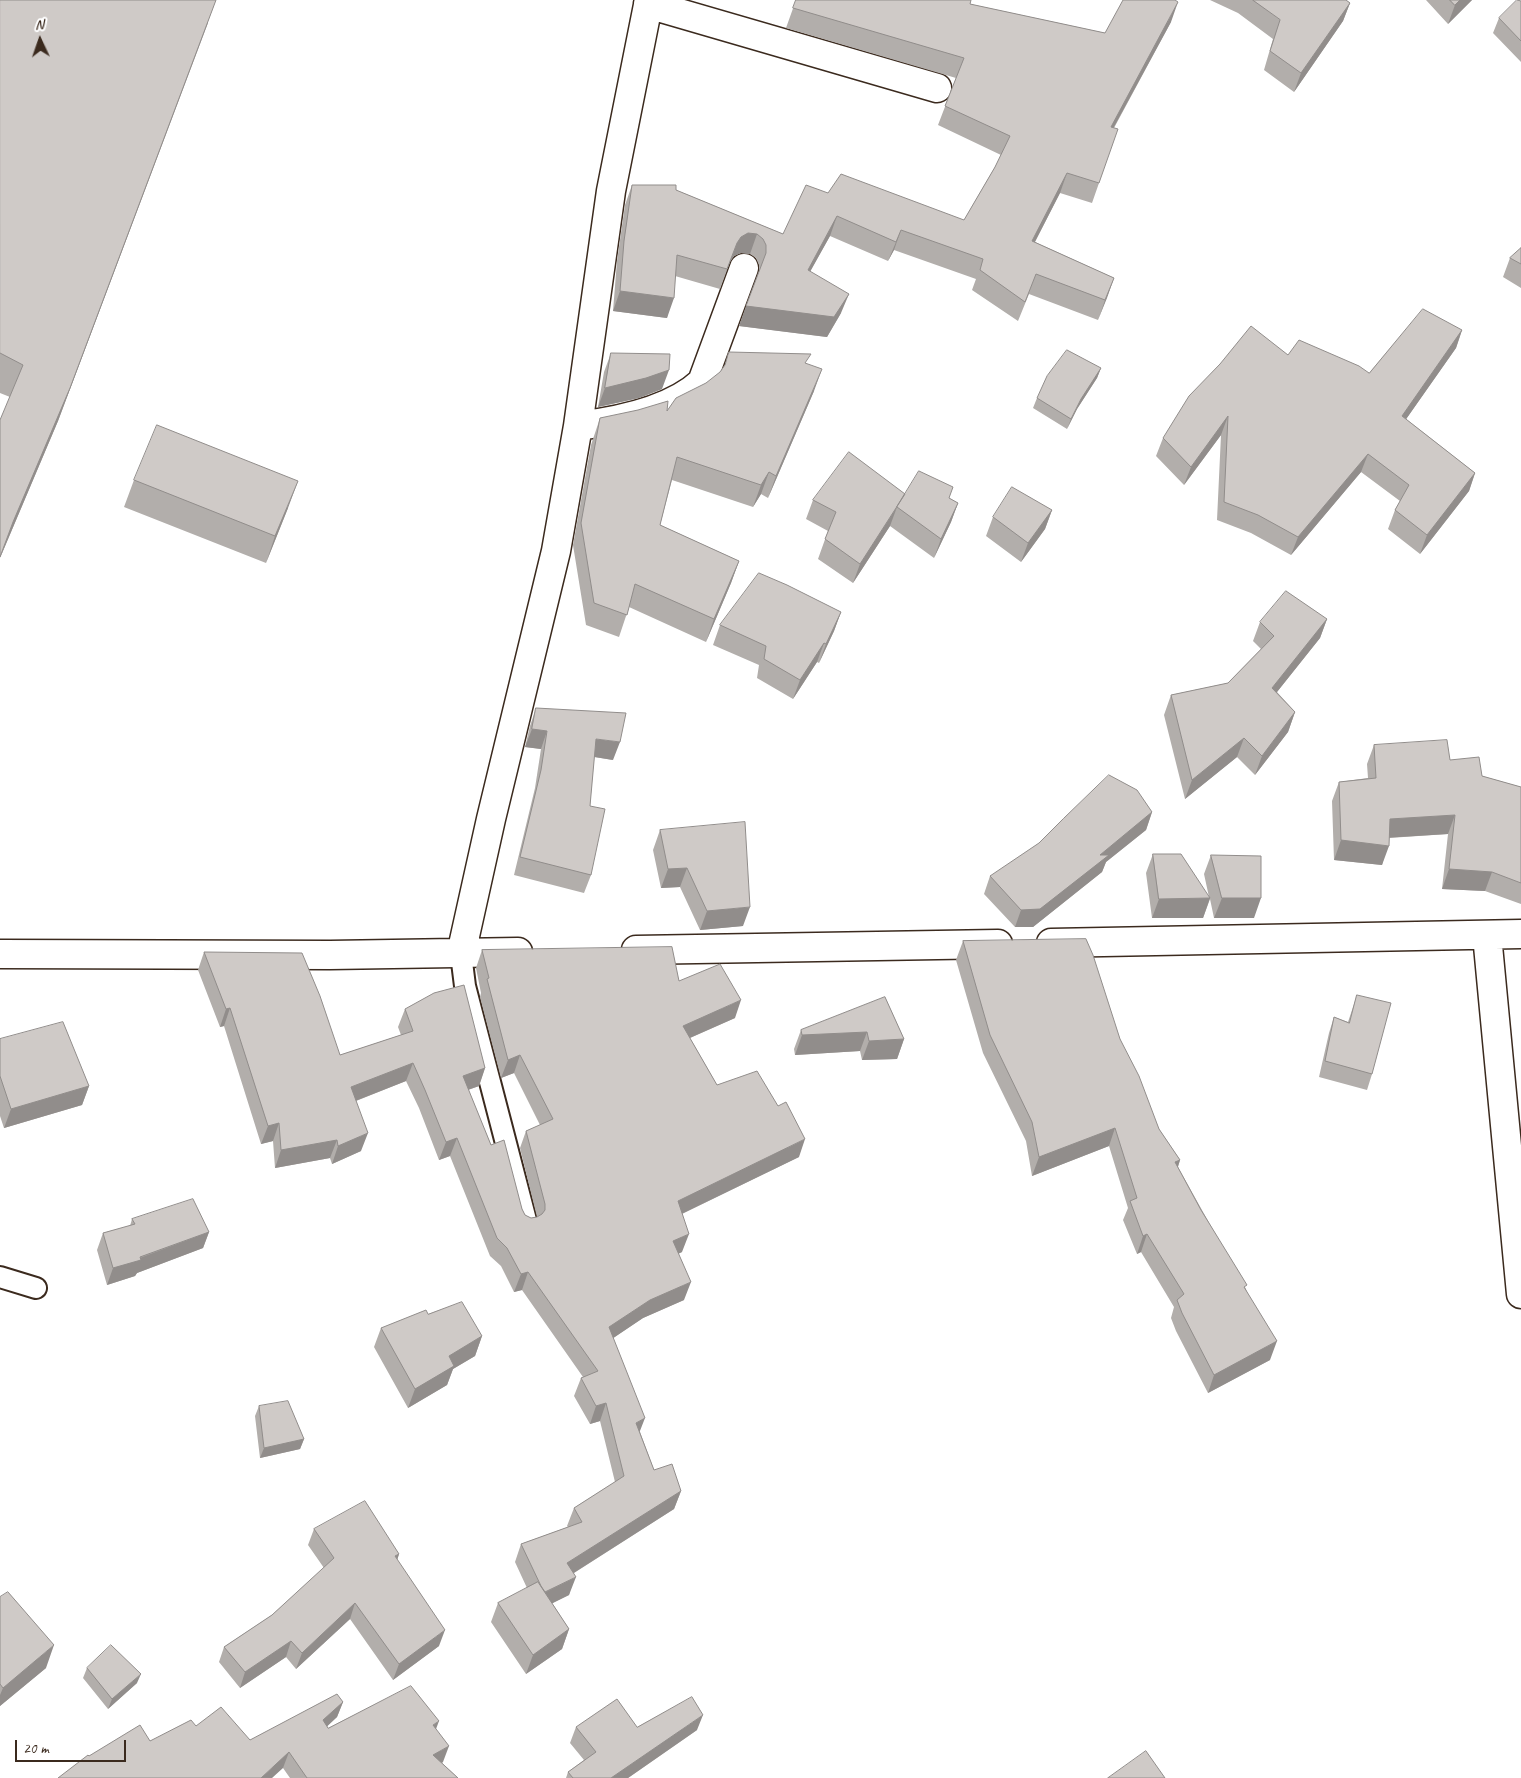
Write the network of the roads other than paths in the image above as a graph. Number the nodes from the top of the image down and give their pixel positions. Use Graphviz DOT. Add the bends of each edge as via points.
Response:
graph roads {
  1 [pos="648,2"];
  2 [pos="937,88"];
  3 [pos="744,268"];
  4 [pos="578,426"];
  5 [pos="1521,934"];
  6 [pos="1488,935"];
  7 [pos="610,951"];
  8 [pos="541,952"];
  9 [pos="0,954"];
  10 [pos="461,954"];
  11 [pos="526,1224"];
  12 [pos="0,1277"];
  13 [pos="36,1288"];
  14 [pos="1521,1294"];
  1 -- 2 [label="street"];
  1 -- 4 [label="street" via="611,191"];
  3 -- 4 [label="street" via="702,382 691,392 662,406 612,422"];
  4 -- 10 [label="street" via="556,551"];
  5 -- 6 [label="street"];
  6 -- 7 [label="street"];
  6 -- 14 [label="street"];
  8 -- 10 [label="street"];
  9 -- 10 [label="street"];
  10 -- 11 [label="lane" via="465,986"];
  12 -- 13 [label="lane"];
}
